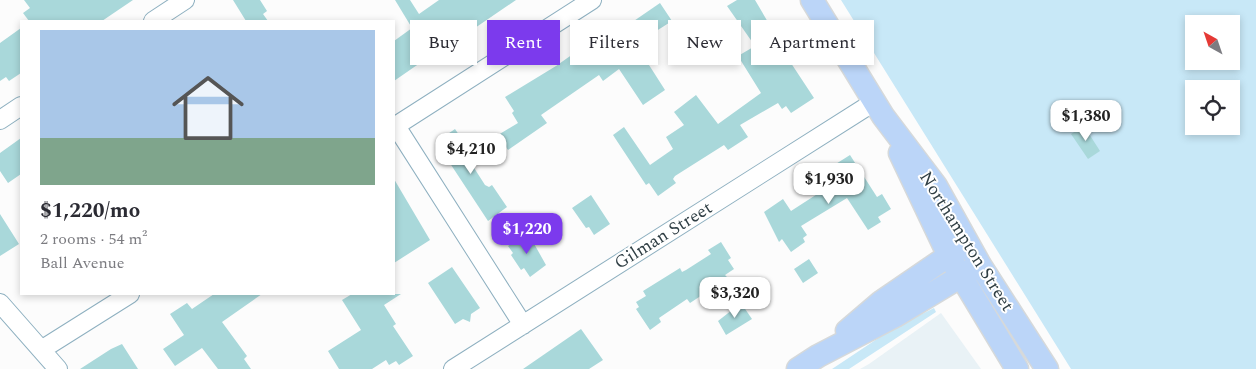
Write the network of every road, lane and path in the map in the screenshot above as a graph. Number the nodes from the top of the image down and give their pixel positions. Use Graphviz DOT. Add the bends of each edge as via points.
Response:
graph roads {
  1 [pos="185,0"];
  2 [pos="592,0"];
  3 [pos="812,0"];
  4 [pos="155,20"];
  5 [pos="20,107"];
  6 [pos="878,109"];
  7 [pos="0,120"];
  8 [pos="395,127"];
  9 [pos="968,243"];
  10 [pos="948,256"];
  11 [pos="980,265"];
  12 [pos="960,277"];
  13 [pos="128,295"];
  14 [pos="0,303"];
  15 [pos="522,325"];
  16 [pos="41,350"];
  17 [pos="818,356"];
  18 [pos="58,369"];
  19 [pos="453,369"];
  20 [pos="798,369"];
  21 [pos="1017,369"];
  22 [pos="1047,369"];
  1 -- 4 [label="street"];
  2 -- 8 [label="street"];
  3 -- 6 [label="main road, Northampton Street"];
  5 -- 7 [label="street"];
  6 -- 9 [label="main road, Northampton Street" via="936,186"];
  6 -- 10 [label="main road, Northampton Street"];
  6 -- 15 [label="street, Gilman Street"];
  8 -- 15 [label="street"];
  9 -- 10 [label="main road"];
  9 -- 11 [label="main road, Northampton Street"];
  10 -- 12 [label="main road, Northampton Street"];
  10 -- 17 [label="main road" via="881,302"];
  11 -- 12 [label="main road"];
  11 -- 22 [label="main road, Northampton Street"];
  12 -- 17 [label="main road"];
  12 -- 21 [label="main road, Northampton Street"];
  13 -- 16 [label="street"];
  14 -- 16 [label="street"];
  15 -- 19 [label="street, Gilman Street"];
  16 -- 18 [label="street"];
  17 -- 20 [label="main road"];
}
